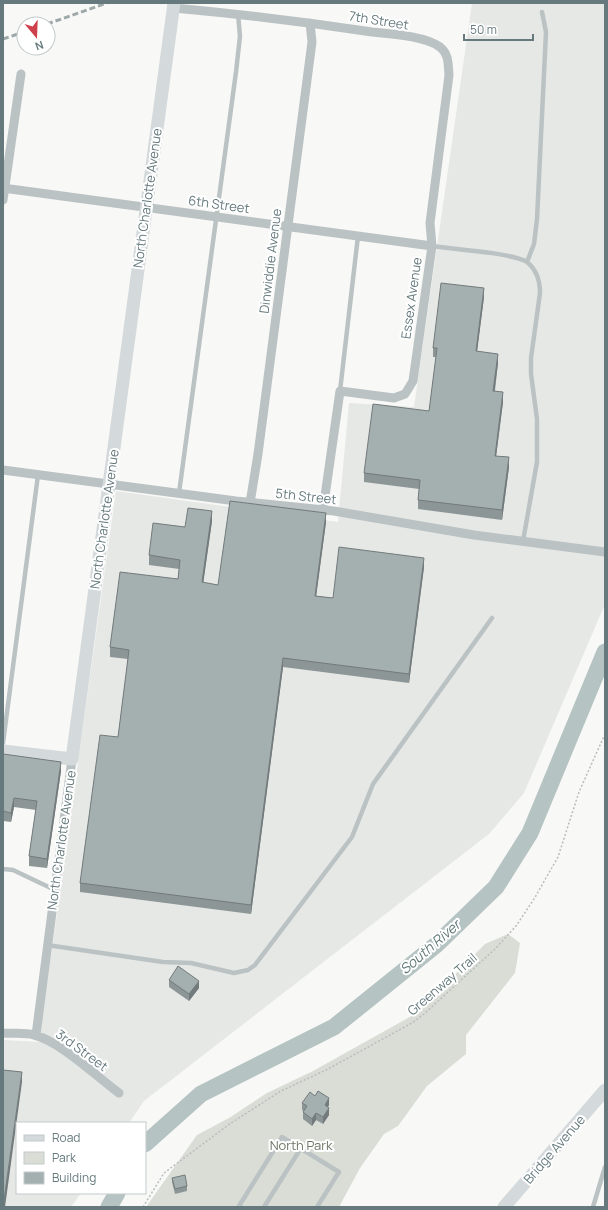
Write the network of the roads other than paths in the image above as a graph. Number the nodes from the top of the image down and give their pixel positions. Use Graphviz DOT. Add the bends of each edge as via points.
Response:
graph roads {
  1 [pos="174,5"];
  2 [pos="542,12"];
  3 [pos="238,14"];
  4 [pos="310,23"];
  5 [pos="414,39"];
  6 [pos="21,74"];
  7 [pos="4,188"];
  8 [pos="3,200"];
  9 [pos="146,207"];
  10 [pos="216,217"];
  11 [pos="287,227"];
  12 [pos="358,236"];
  13 [pos="432,246"];
  14 [pos="527,262"];
  15 [pos="340,391"];
  16 [pos="3,470"];
  17 [pos="38,474"];
  18 [pos="109,484"];
  19 [pos="179,493"];
  20 [pos="250,503"];
  21 [pos="323,510"];
  22 [pos="523,541"];
  23 [pos="605,552"];
  24 [pos="492,618"];
  25 [pos="3,743"];
  26 [pos="3,751"];
  27 [pos="72,759"];
  28 [pos="3,869"];
  29 [pos="55,890"];
  30 [pos="47,945"];
  31 [pos="3,1033"];
  32 [pos="36,1035"];
  33 [pos="605,1090"];
  34 [pos="119,1093"];
  35 [pos="301,1148"];
  36 [pos="605,1167"];
  37 [pos="241,1207"];
  38 [pos="264,1207"];
  39 [pos="317,1207"];
  40 [pos="504,1207"];
  41 [pos="593,1207"];
  1 -- 3 [label="street, 7th Street"];
  1 -- 9 [label="street, North Charlotte Avenue"];
  2 -- 14 [label="lane" via="546,32 540,179 536,236"];
  3 -- 4 [label="street, 7th Street"];
  3 -- 10 [label="lane" via="240,36"];
  4 -- 5 [label="street, 7th Street"];
  4 -- 11 [label="street, Dinwiddie Avenue" via="312,42"];
  5 -- 13 [label="street, Essex Avenue" via="435,44 441,48 448,60 449,74 430,223"];
  6 -- 7 [label="street"];
  7 -- 8 [label="street"];
  7 -- 9 [label="street, 6th Street"];
  9 -- 10 [label="street, 6th Street"];
  9 -- 18 [label="street, North Charlotte Avenue"];
  10 -- 11 [label="street, 6th Street"];
  10 -- 19 [label="lane"];
  11 -- 12 [label="street, 6th Street"];
  11 -- 20 [label="street, Dinwiddie Avenue"];
  12 -- 13 [label="street, 6th Street"];
  12 -- 15 [label="lane"];
  13 -- 14 [label="lane" via="514,257"];
  13 -- 15 [label="street, Essex Avenue" via="410,388 401,396 394,398"];
  14 -- 22 [label="lane" via="536,272 540,293 531,358 537,419 537,462"];
  15 -- 21 [label="street"];
  16 -- 17 [label="street, 5th Street"];
  17 -- 18 [label="street, 5th Street"];
  17 -- 25 [label="lane"];
  18 -- 19 [label="street, 5th Street"];
  18 -- 27 [label="street, North Charlotte Avenue"];
  19 -- 20 [label="street, 5th Street"];
  20 -- 21 [label="street, 5th Street"];
  21 -- 22 [label="street, 5th Street"];
  22 -- 23 [label="street, 5th Street"];
  24 -- 30 [label="lane" via="373,784 352,837 255,965 248,970 234,973 195,963 163,962"];
  26 -- 27 [label="street"];
  27 -- 29 [label="street, North Charlotte Avenue"];
  28 -- 29 [label="lane" via="13,870"];
  29 -- 30 [label="street, North Charlotte Avenue"];
  30 -- 32 [label="street, North Charlotte Avenue"];
  31 -- 32 [label="street, 3rd Street"];
  32 -- 34 [label="street, 3rd Street" via="60,1048"];
  33 -- 40 [label="street, Bridge Avenue"];
  35 -- 37 [label="lane" via="282,1136 239,1206"];
  35 -- 38 [label="lane"];
  35 -- 39 [label="lane" via="339,1172"];
  36 -- 41 [label="lane"];
}
